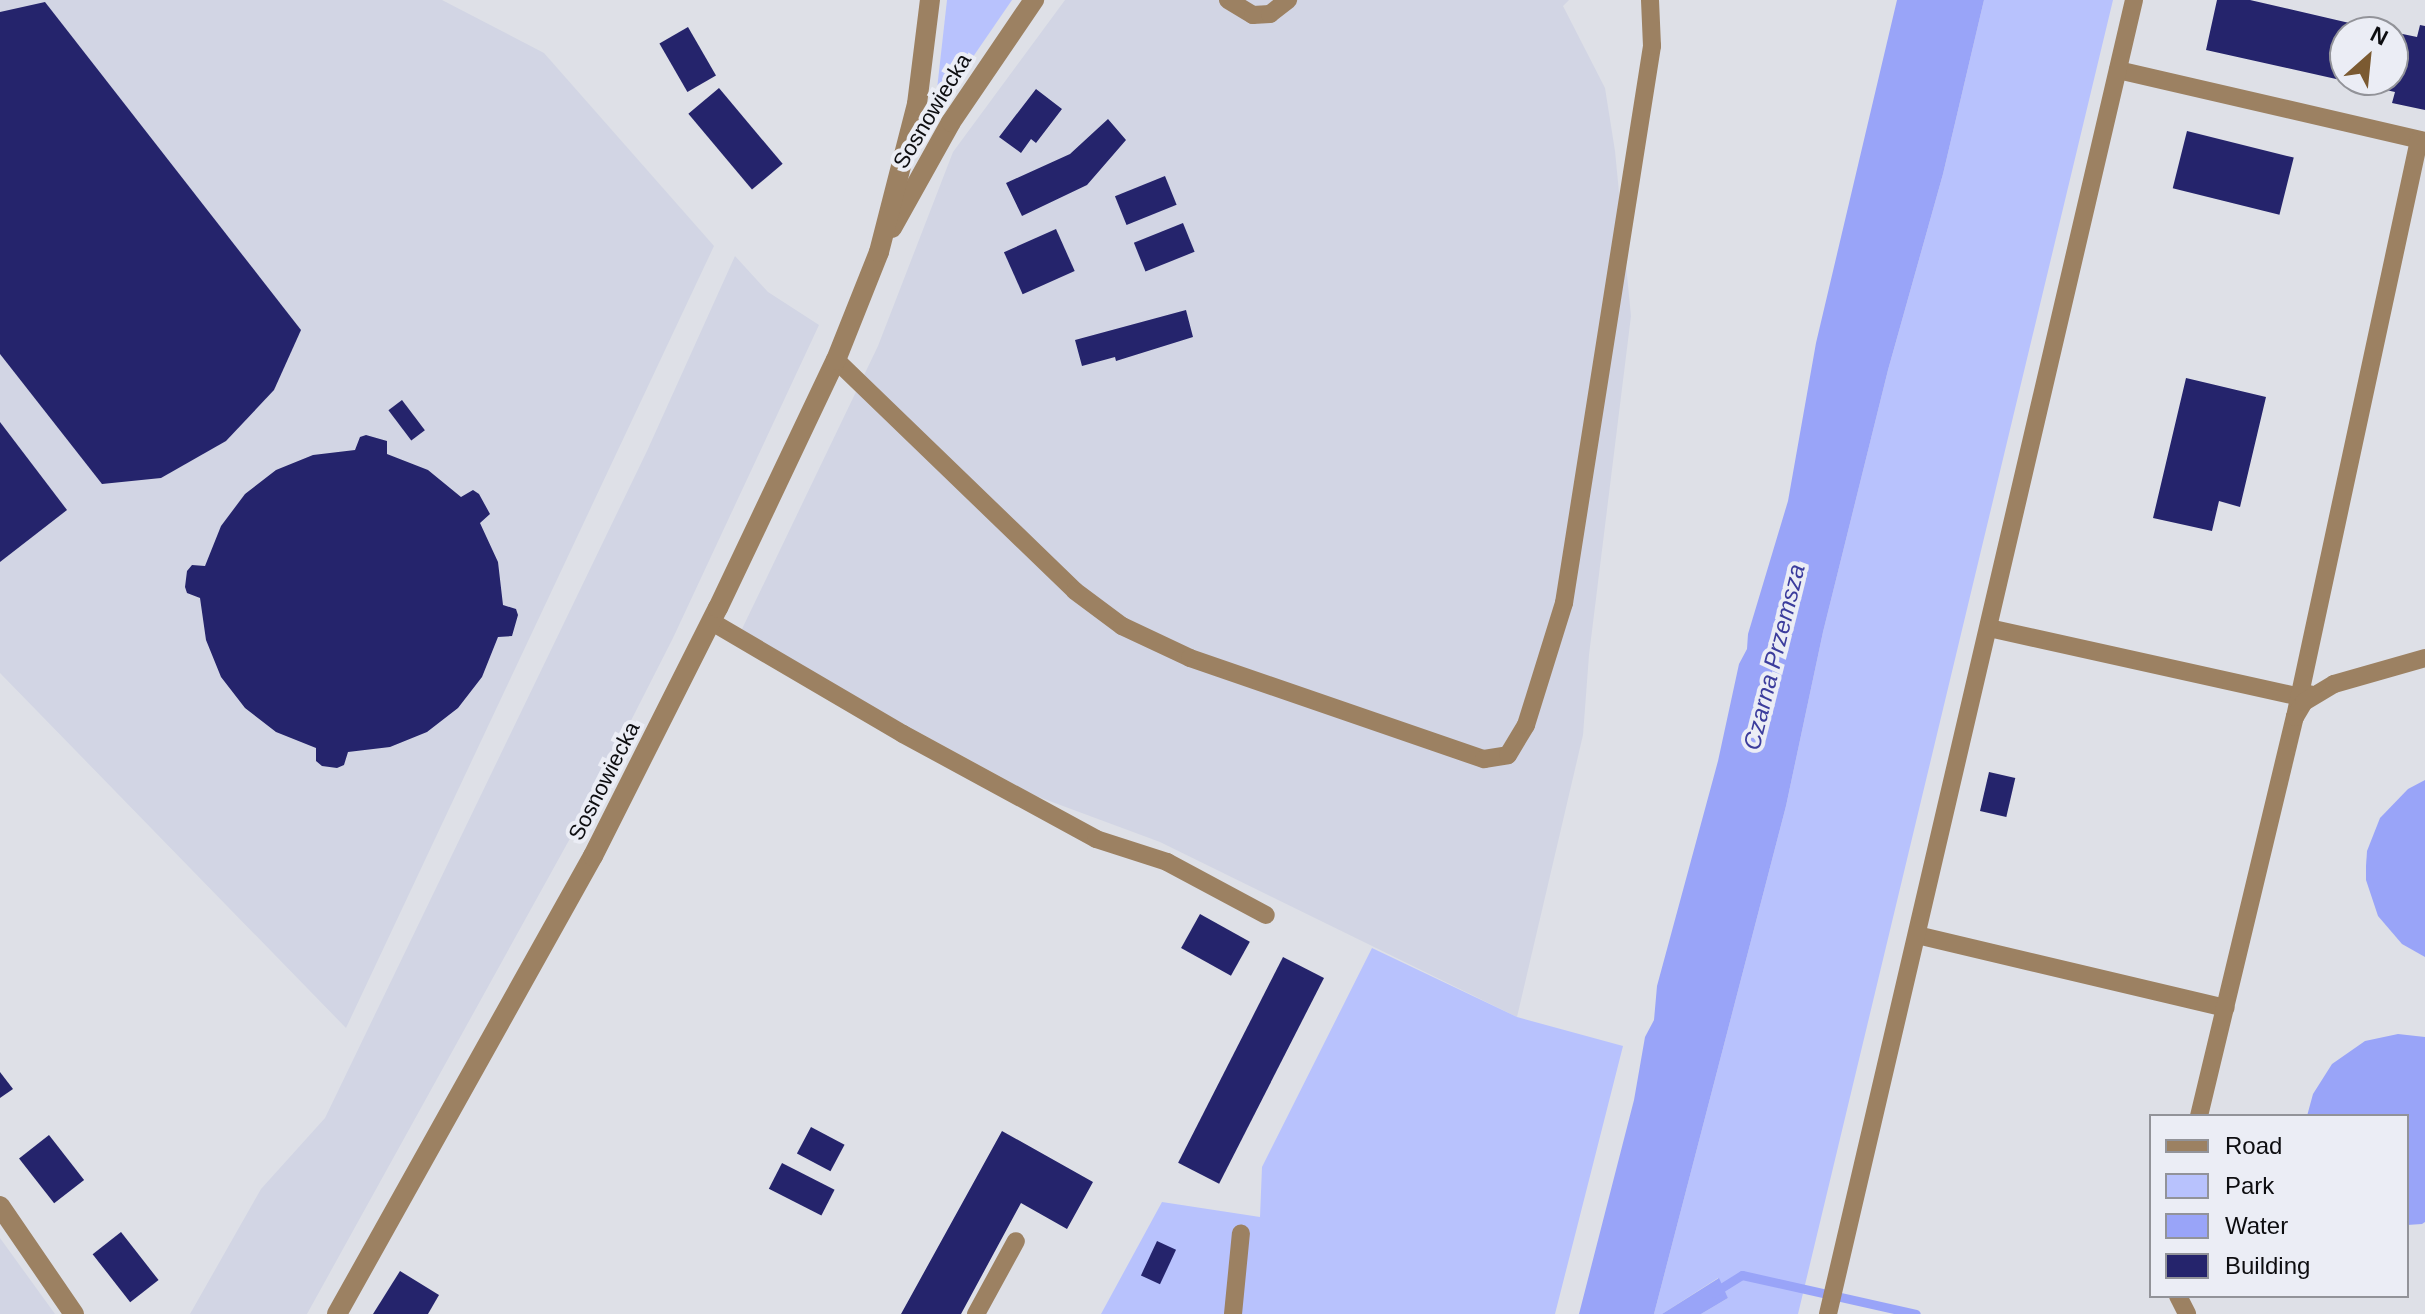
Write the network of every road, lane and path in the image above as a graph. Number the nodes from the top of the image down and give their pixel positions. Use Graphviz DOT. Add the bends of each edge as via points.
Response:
graph roads {
  1 [pos="930,0"];
  2 [pos="1034,0"];
  3 [pos="1228,0"];
  4 [pos="1288,0"];
  5 [pos="1650,0"];
  6 [pos="2134,0"];
  7 [pos="2118,70"];
  8 [pos="2422,140"];
  9 [pos="879,252"];
  10 [pos="836,360"];
  11 [pos="712,622"];
  12 [pos="1989,628"];
  13 [pos="2425,658"];
  14 [pos="2308,694"];
  15 [pos="1266,915"];
  16 [pos="1917,935"];
  17 [pos="2225,1008"];
  18 [pos="2199,1114"];
  19 [pos="0,1206"];
  20 [pos="1241,1233"];
  21 [pos="1016,1241"];
  22 [pos="1829,1309"];
  23 [pos="74,1314"];
  24 [pos="337,1314"];
  25 [pos="976,1314"];
  26 [pos="1233,1314"];
  1 -- 9 [label="street, Sosnowiecka" via="917,104"];
  2 -- 9 [label="street, Sosnowiecka" via="951,122"];
  3 -- 4 [label="lane" via="1253,15 1270,14"];
  5 -- 10 [label="lane" via="1652,46 1564,603 1526,725 1508,755 1484,759 1190,658 1122,626 1075,591"];
  6 -- 7 [label="lane"];
  7 -- 8 [label="lane"];
  7 -- 12 [label="lane"];
  8 -- 14 [label="lane"];
  9 -- 10 [label="street, Sosnowiecka"];
  10 -- 11 [label="street, Sosnowiecka"];
  11 -- 15 [label="lane" via="1096,839 1167,862"];
  11 -- 24 [label="street, Sosnowiecka" via="593,856"];
  12 -- 14 [label="lane"];
  12 -- 16 [label="lane"];
  13 -- 14 [label="lane"];
  14 -- 17 [label="lane" via="2295,717"];
  16 -- 17 [label="lane"];
  16 -- 22 [label="lane"];
  17 -- 18 [label="lane"];
  19 -- 23 [label="street"];
  20 -- 26 [label="lane"];
  21 -- 25 [label="lane"];
}
